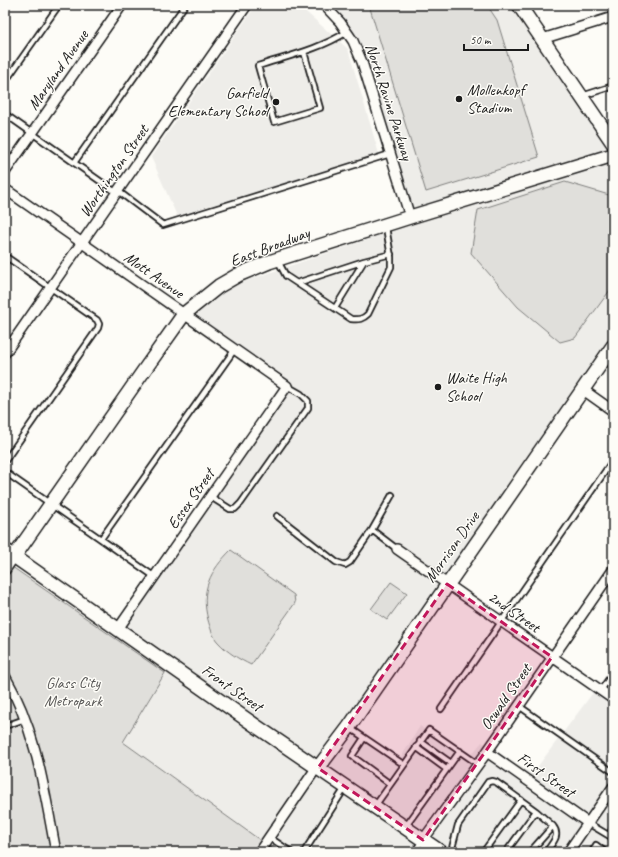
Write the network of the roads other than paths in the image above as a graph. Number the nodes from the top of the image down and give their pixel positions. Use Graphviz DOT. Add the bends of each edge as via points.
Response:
graph roads {
  1 [pos="59,5"];
  2 [pos="122,5"];
  3 [pos="185,5"];
  4 [pos="247,5"];
  5 [pos="324,5"];
  6 [pos="519,5"];
  7 [pos="613,17"];
  8 [pos="347,32"];
  9 [pos="542,40"];
  10 [pos="304,52"];
  11 [pos="5,82"];
  12 [pos="613,86"];
  13 [pos="581,96"];
  14 [pos="5,114"];
  15 [pos="32,133"];
  16 [pos="613,143"];
  17 [pos="390,154"];
  18 [pos="613,155"];
  19 [pos="74,163"];
  20 [pos="5,172"];
  21 [pos="5,189"];
  22 [pos="117,192"];
  23 [pos="410,217"];
  24 [pos="386,225"];
  25 [pos="82,243"];
  26 [pos="391,254"];
  27 [pos="6,259"];
  28 [pos="277,259"];
  29 [pos="364,261"];
  30 [pos="297,283"];
  31 [pos="50,288"];
  32 [pos="335,308"];
  33 [pos="184,314"];
  34 [pos="613,346"];
  35 [pos="235,349"];
  36 [pos="5,354"];
  37 [pos="287,386"];
  38 [pos="582,389"];
  39 [pos="613,411"];
  40 [pos="613,460"];
  41 [pos="5,461"];
  42 [pos="5,472"];
  43 [pos="392,495"];
  44 [pos="211,496"];
  45 [pos="51,504"];
  46 [pos="277,516"];
  47 [pos="372,530"];
  48 [pos="101,539"];
  49 [pos="397,550"];
  50 [pos="10,554"];
  51 [pos="5,570"];
  52 [pos="613,570"];
  53 [pos="155,577"];
  54 [pos="447,584"];
  55 [pos="501,621"];
  56 [pos="118,628"];
  57 [pos="552,657"];
  58 [pos="613,673"];
  59 [pos="5,676"];
  60 [pos="600,690"];
  61 [pos="613,699"];
  62 [pos="519,706"];
  63 [pos="441,709"];
  64 [pos="25,719"];
  65 [pos="5,726"];
  66 [pos="349,727"];
  67 [pos="364,738"];
  68 [pos="420,741"];
  69 [pos="416,747"];
  70 [pos="460,751"];
  71 [pos="487,752"];
  72 [pos="451,763"];
  73 [pos="404,764"];
  74 [pos="478,764"];
  75 [pos="318,768"];
  76 [pos="446,769"];
  77 [pos="613,772"];
  78 [pos="390,784"];
  79 [pos="346,787"];
  80 [pos="613,787"];
  81 [pos="521,800"];
  82 [pos="375,806"];
  83 [pos="536,811"];
  84 [pos="588,823"];
  85 [pos="553,826"];
  86 [pos="405,827"];
  87 [pos="613,828"];
  88 [pos="611,836"];
  89 [pos="269,837"];
  90 [pos="423,840"];
  91 [pos="56,852"];
  92 [pos="259,852"];
  93 [pos="291,852"];
  94 [pos="304,852"];
  95 [pos="414,852"];
  96 [pos="441,852"];
  97 [pos="451,852"];
  98 [pos="485,852"];
  99 [pos="506,852"];
  100 [pos="530,852"];
  101 [pos="546,852"];
  102 [pos="568,852"];
  103 [pos="592,852"];
  104 [pos="606,852"];
  1 -- 11 [label="lane"];
  2 -- 15 [label="street, Maryland Avenue"];
  3 -- 19 [label="lane"];
  4 -- 22 [label="street, Worthington Street"];
  5 -- 8 [label="street, North Ravine Parkway"];
  6 -- 9 [label="street"];
  7 -- 9 [label="street"];
  8 -- 10 [label="lane" via="322,46"];
  8 -- 17 [label="street, North Ravine Parkway" via="362,62"];
  9 -- 13 [label="street"];
  10 -- 10 [label="lane" via="258,66 274,122 320,108"];
  12 -- 13 [label="lane"];
  13 -- 16 [label="street"];
  14 -- 15 [label="lane"];
  15 -- 19 [label="lane"];
  15 -- 20 [label="street, Maryland Avenue"];
  17 -- 22 [label="lane" via="163,225"];
  17 -- 23 [label="street, North Ravine Parkway"];
  18 -- 23 [label="street, East Broadway"];
  19 -- 22 [label="lane"];
  21 -- 25 [label="street, Mott Avenue"];
  22 -- 25 [label="street, Worthington Street"];
  23 -- 24 [label="street, East Broadway"];
  24 -- 26 [label="lane"];
  24 -- 28 [label="street, East Broadway"];
  25 -- 31 [label="street, Worthington Street"];
  25 -- 33 [label="street, Mott Avenue"];
  26 -- 29 [label="lane"];
  26 -- 32 [label="lane" via="391,267 364,318 351,319"];
  27 -- 31 [label="lane"];
  28 -- 30 [label="lane" via="286,276"];
  28 -- 33 [label="street, East Broadway" via="219,286"];
  29 -- 30 [label="lane"];
  29 -- 32 [label="lane"];
  30 -- 32 [label="lane"];
  31 -- 36 [label="street, Worthington Street"];
  31 -- 41 [label="lane" via="97,320 98,328"];
  33 -- 35 [label="street, Mott Avenue"];
  33 -- 45 [label="street, East Broadway"];
  34 -- 38 [label="street, Morrison Drive"];
  35 -- 37 [label="street, Mott Avenue"];
  35 -- 48 [label="lane"];
  37 -- 44 [label="street, Essex Street"];
  37 -- 44 [label="lane" via="308,401 308,408 242,503 235,509 230,509"];
  38 -- 39 [label="street"];
  38 -- 54 [label="street, Morrison Drive"];
  40 -- 55 [label="lane"];
  42 -- 45 [label="lane"];
  43 -- 47 [label="lane"];
  44 -- 53 [label="street, Essex Street"];
  45 -- 48 [label="lane"];
  45 -- 50 [label="street, East Broadway"];
  46 -- 47 [label="lane" via="336,562 345,565 350,562"];
  47 -- 49 [label="lane"];
  48 -- 53 [label="lane"];
  49 -- 54 [label="street, 2nd Street"];
  50 -- 51 [label="street"];
  50 -- 56 [label="street, Front Street"];
  52 -- 57 [label="street, Oswald Street"];
  53 -- 56 [label="street, Essex Street"];
  54 -- 55 [label="street, 2nd Street"];
  54 -- 66 [label="street, Morrison Drive"];
  55 -- 57 [label="street, 2nd Street"];
  55 -- 63 [label="lane"];
  56 -- 75 [label="street, Front Street"];
  57 -- 60 [label="street, 2nd Street"];
  57 -- 62 [label="street, Oswald Street"];
  58 -- 60 [label="lane"];
  59 -- 64 [label="street"];
  60 -- 61 [label="street, 2nd Street"];
  62 -- 71 [label="street, Oswald Street"];
  62 -- 77 [label="lane"];
  64 -- 65 [label="lane"];
  64 -- 91 [label="street" via="35,746"];
  66 -- 67 [label="lane"];
  66 -- 75 [label="street, Morrison Drive"];
  67 -- 73 [label="lane"];
  67 -- 78 [label="lane" via="352,756"];
  68 -- 69 [label="lane"];
  68 -- 70 [label="lane" via="429,730"];
  68 -- 72 [label="lane"];
  69 -- 73 [label="lane"];
  69 -- 76 [label="lane"];
  70 -- 72 [label="lane"];
  70 -- 74 [label="lane"];
  71 -- 74 [label="street, Oswald Street"];
  71 -- 84 [label="street, First Street"];
  72 -- 76 [label="lane"];
  73 -- 78 [label="lane"];
  74 -- 90 [label="street, Oswald Street"];
  75 -- 79 [label="street, Front Street"];
  75 -- 89 [label="street"];
  76 -- 86 [label="lane"];
  78 -- 82 [label="lane"];
  79 -- 82 [label="street, Front Street"];
  79 -- 94 [label="lane"];
  80 -- 84 [label="street"];
  81 -- 83 [label="lane"];
  81 -- 97 [label="lane" via="496,782 488,782 458,825"];
  81 -- 98 [label="lane"];
  82 -- 86 [label="street, Front Street"];
  83 -- 85 [label="lane"];
  83 -- 99 [label="lane"];
  84 -- 88 [label="lane"];
  84 -- 102 [label="street"];
  85 -- 100 [label="lane"];
  85 -- 101 [label="lane" via="557,836"];
  86 -- 90 [label="street, Front Street"];
  87 -- 88 [label="lane"];
  89 -- 92 [label="street"];
  89 -- 93 [label="lane"];
  90 -- 95 [label="lane"];
  90 -- 96 [label="street, Front Street"];
  103 -- 104 [label="lane" via="596,845"];
}
